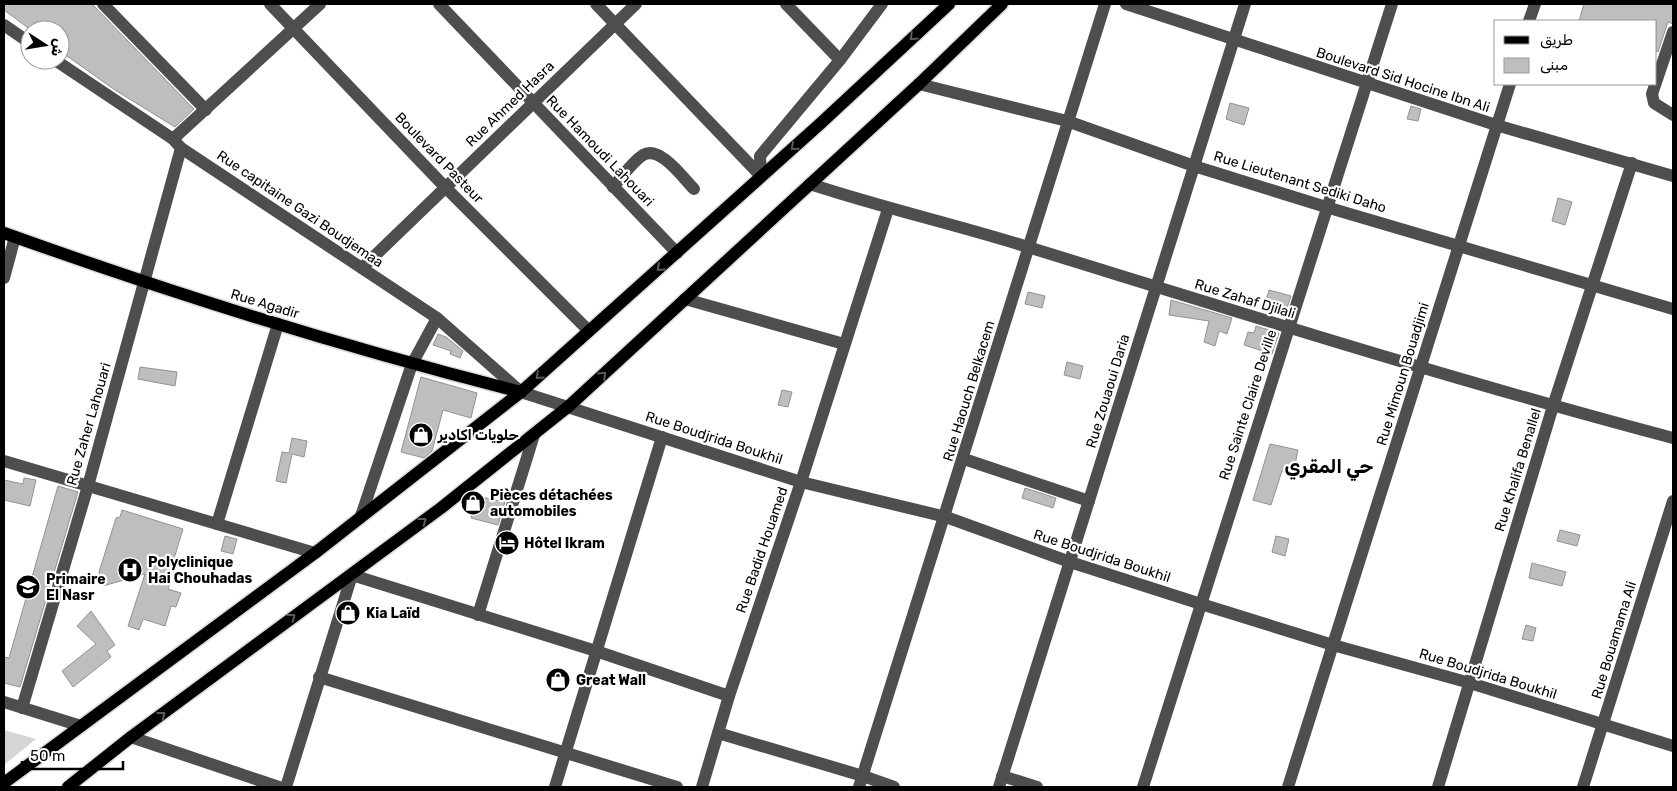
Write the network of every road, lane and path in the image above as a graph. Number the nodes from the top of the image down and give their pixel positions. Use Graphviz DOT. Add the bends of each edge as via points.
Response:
graph roads {
  1 [pos="103,4"];
  2 [pos="270,4"];
  3 [pos="320,4"];
  4 [pos="439,4"];
  5 [pos="596,4"];
  6 [pos="636,4"];
  7 [pos="786,4"];
  8 [pos="882,4"];
  9 [pos="949,4"];
  10 [pos="1002,4"];
  11 [pos="1105,4"];
  12 [pos="1126,4"];
  13 [pos="1245,4"];
  14 [pos="1392,4"];
  15 [pos="1535,4"];
  16 [pos="1529,20"];
  17 [pos="616,24"];
  18 [pos="4,25"];
  19 [pos="294,29"];
  20 [pos="1673,32"];
  21 [pos="20,36"];
  22 [pos="1233,41"];
  23 [pos="840,60"];
  24 [pos="70,70"];
  25 [pos="1657,79"];
  26 [pos="1366,83"];
  27 [pos="918,84"];
  28 [pos="1510,85"];
  29 [pos="1655,85"];
  30 [pos="533,102"];
  31 [pos="206,110"];
  32 [pos="1673,115"];
  33 [pos="1067,121"];
  34 [pos="1496,125"];
  35 [pos="177,143"];
  36 [pos="1632,163"];
  37 [pos="1194,166"];
  38 [pos="761,176"];
  39 [pos="1673,176"];
  40 [pos="810,184"];
  41 [pos="445,187"];
  42 [pos="613,187"];
  43 [pos="694,189"];
  44 [pos="1326,207"];
  45 [pos="888,209"];
  46 [pos="10,235"];
  47 [pos="1459,245"];
  48 [pos="1029,248"];
  49 [pos="677,253"];
  50 [pos="362,268"];
  51 [pos="4,278"];
  52 [pos="145,282"];
  53 [pos="1592,285"];
  54 [pos="1156,288"];
  55 [pos="684,299"];
  56 [pos="1673,308"];
  57 [pos="437,318"];
  58 [pos="278,324"];
  59 [pos="1288,328"];
  60 [pos="589,331"];
  61 [pos="844,344"];
  62 [pos="412,364"];
  63 [pos="1420,367"];
  64 [pos="522,392"];
  65 [pos="569,406"];
  66 [pos="1553,406"];
  67 [pos="534,435"];
  68 [pos="662,437"];
  69 [pos="1673,438"];
  70 [pos="964,459"];
  71 [pos="4,461"];
  72 [pos="801,482"];
  73 [pos="88,486"];
  74 [pos="1089,501"];
  75 [pos="1673,501"];
  76 [pos="361,516"];
  77 [pos="946,517"];
  78 [pos="217,524"];
  79 [pos="315,553"];
  80 [pos="1070,562"];
  81 [pos="352,575"];
  82 [pos="1201,604"];
  83 [pos="478,615"];
  84 [pos="1333,645"];
  85 [pos="596,651"];
  86 [pos="319,677"];
  87 [pos="1470,683"];
  88 [pos="729,696"];
  89 [pos="4,702"];
  90 [pos="22,708"];
  91 [pos="1603,724"];
  92 [pos="81,726"];
  93 [pos="718,734"];
  94 [pos="131,737"];
  95 [pos="1673,746"];
  96 [pos="566,754"];
  97 [pos="861,782"];
  98 [pos="1001,782"];
  99 [pos="4,784"];
  100 [pos="68,787"];
  101 [pos="280,787"];
  102 [pos="286,787"];
  103 [pos="555,787"];
  104 [pos="677,787"];
  105 [pos="702,787"];
  106 [pos="894,787"];
  107 [pos="1037,787"];
  108 [pos="1143,787"];
  109 [pos="1288,787"];
  110 [pos="1438,787"];
  111 [pos="1583,787"];
  1 -- 31 [label="street"];
  2 -- 19 [label="street, Boulevard Pasteur"];
  3 -- 19 [label="street"];
  4 -- 30 [label="street, Rue Hamoudi Lahouari"];
  5 -- 17 [label="street"];
  6 -- 17 [label="street, Rue Ahmed Hasra"];
  7 -- 23 [label="street"];
  8 -- 23 [label="street"];
  9 -- 38 [label="main road, one-way"];
  10 -- 27 [label="main road"];
  11 -- 33 [label="street, Rue Haouch Belkacem"];
  12 -- 22 [label="street, Boulevard Sid Hocine Ibn Ali"];
  13 -- 22 [label="street, Rue Zouaoui Daria"];
  14 -- 26 [label="street, Rue Sainte Claire Deville"];
  15 -- 16 [label="street"];
  17 -- 30 [label="street, Rue Ahmed Hasra"];
  17 -- 38 [label="street"];
  18 -- 21 [label="street"];
  19 -- 31 [label="street"];
  19 -- 41 [label="street, Boulevard Pasteur"];
  20 -- 25 [label="street"];
  22 -- 26 [label="street, Boulevard Sid Hocine Ibn Ali"];
  22 -- 37 [label="street, Rue Zouaoui Daria"];
  23 -- 38 [label="street" via="760,156"];
  24 -- 35 [label="street, Rue capitaine Gazi Boudjemaa"];
  26 -- 34 [label="street, Boulevard Sid Hocine Ibn Ali"];
  26 -- 44 [label="street, Rue Sainte Claire Deville"];
  27 -- 33 [label="street, Rue Lieutenant Sediki Daho"];
  27 -- 40 [label="main road"];
  28 -- 34 [label="street, Rue Mimoun Bouadjimi"];
  29 -- 32 [label="street" via="1652,94 1654,103"];
  30 -- 41 [label="street, Rue Ahmed Hasra"];
  30 -- 42 [label="street, Rue Hamoudi Lahouari"];
  31 -- 35 [label="street"];
  33 -- 37 [label="street, Rue Lieutenant Sediki Daho"];
  33 -- 48 [label="street, Rue Haouch Belkacem"];
  34 -- 36 [label="street, Boulevard Sid Hocine Ibn Ali"];
  34 -- 47 [label="street, Rue Mimoun Bouadjimi"];
  35 -- 50 [label="street, Rue capitaine Gazi Boudjemaa"];
  35 -- 52 [label="street, Rue Zaher Lahouari"];
  36 -- 39 [label="street, Boulevard Sid Hocine Ibn Ali"];
  36 -- 53 [label="street, Rue Khalifa Benallel"];
  37 -- 44 [label="street, Rue Lieutenant Sediki Daho"];
  37 -- 54 [label="street, Rue Zouaoui Daria"];
  38 -- 49 [label="main road"];
  40 -- 45 [label="street, Rue Zahaf Djilali"];
  40 -- 55 [label="main road"];
  41 -- 50 [label="street, Rue Ahmed Hasra"];
  41 -- 60 [label="street, Boulevard Pasteur"];
  42 -- 43 [label="street" via="643,155 653,152"];
  42 -- 49 [label="street, Rue Hamoudi Lahouari"];
  44 -- 47 [label="street, Rue Lieutenant Sediki Daho"];
  44 -- 59 [label="street, Rue Sainte Claire Deville"];
  45 -- 48 [label="street, Rue Zahaf Djilali"];
  45 -- 61 [label="street, Rue Badid Houamed"];
  46 -- 51 [label="street"];
  46 -- 52 [label="main road, Rue Agadir"];
  47 -- 53 [label="street, Rue Lieutenant Sediki Daho"];
  47 -- 63 [label="street, Rue Mimoun Bouadjimi"];
  48 -- 54 [label="street, Rue Zahaf Djilali"];
  48 -- 70 [label="street, Rue Haouch Belkacem"];
  49 -- 60 [label="main road, one-way"];
  50 -- 57 [label="street, Rue capitaine Gazi Boudjemaa"];
  52 -- 58 [label="main road, Rue Agadir"];
  52 -- 73 [label="street, Rue Zaher Lahouari"];
  53 -- 56 [label="street, Rue Lieutenant Sediki Daho"];
  53 -- 66 [label="street, Rue Khalifa Benallel"];
  54 -- 59 [label="street, Rue Zahaf Djilali"];
  54 -- 74 [label="street, Rue Zouaoui Daria"];
  55 -- 61 [label="street"];
  65 -- 55 [label="main road, one-way"];
  57 -- 62 [label="street"];
  57 -- 64 [label="street, Rue capitaine Gazi Boudjemaa"];
  58 -- 62 [label="main road, Rue Agadir"];
  58 -- 78 [label="street"];
  59 -- 63 [label="street, Rue Zahaf Djilali"];
  59 -- 82 [label="street, Rue Sainte Claire Deville"];
  60 -- 64 [label="main road, one-way"];
  61 -- 72 [label="street, Rue Badid Houamed"];
  62 -- 64 [label="main road, Rue Agadir"];
  62 -- 76 [label="street"];
  63 -- 66 [label="street, Rue Zahaf Djilali"];
  63 -- 84 [label="street, Rue Mimoun Bouadjimi"];
  64 -- 65 [label="street, Rue Boudjrida Boukhil"];
  64 -- 76 [label="main road"];
  65 -- 67 [label="main road"];
  65 -- 68 [label="street, Rue Boudjrida Boukhil"];
  66 -- 69 [label="street, Rue Zahaf Djilali"];
  66 -- 87 [label="street, Rue Khalifa Benallel"];
  81 -- 67 [label="main road, one-way"];
  67 -- 83 [label="street"];
  68 -- 72 [label="street, Rue Boudjrida Boukhil"];
  68 -- 85 [label="street"];
  70 -- 74 [label="street"];
  70 -- 77 [label="street, Rue Haouch Belkacem"];
  71 -- 73 [label="street"];
  72 -- 77 [label="street, Rue Boudjrida Boukhil"];
  72 -- 88 [label="street, Rue Badid Houamed"];
  73 -- 78 [label="street"];
  73 -- 90 [label="street, Rue Zaher Lahouari"];
  74 -- 80 [label="street, Rue Zouaoui Daria"];
  75 -- 91 [label="street, Rue Bouamama Ali"];
  76 -- 79 [label="main road"];
  77 -- 80 [label="street, Rue Boudjrida Boukhil"];
  77 -- 97 [label="street, Rue Haouch Belkacem"];
  78 -- 79 [label="street"];
  79 -- 92 [label="main road"];
  80 -- 82 [label="street, Rue Boudjrida Boukhil"];
  80 -- 98 [label="street, Rue Zouaoui Daria"];
  81 -- 83 [label="street"];
  81 -- 86 [label="street"];
  94 -- 81 [label="main road, one-way"];
  82 -- 84 [label="street, Rue Boudjrida Boukhil"];
  82 -- 108 [label="street, Rue Sainte Claire Deville"];
  83 -- 85 [label="street"];
  84 -- 87 [label="street, Rue Boudjrida Boukhil"];
  84 -- 109 [label="street, Rue Mimoun Bouadjimi"];
  85 -- 88 [label="street"];
  85 -- 96 [label="street"];
  86 -- 96 [label="street"];
  86 -- 102 [label="street"];
  87 -- 91 [label="street, Rue Boudjrida Boukhil"];
  87 -- 110 [label="street, Rue Khalifa Benallel"];
  88 -- 93 [label="street, Rue Badid Houamed"];
  89 -- 90 [label="street"];
  90 -- 92 [label="street"];
  91 -- 95 [label="street, Rue Boudjrida Boukhil"];
  91 -- 111 [label="street, Rue Bouamama Ali"];
  92 -- 99 [label="main road"];
  93 -- 97 [label="street"];
  93 -- 105 [label="street, Rue Badid Houamed"];
  94 -- 100 [label="main road"];
  94 -- 101 [label="street"];
  96 -- 103 [label="street"];
  96 -- 104 [label="street"];
  97 -- 106 [label="street"];
  98 -- 107 [label="street"];
}
